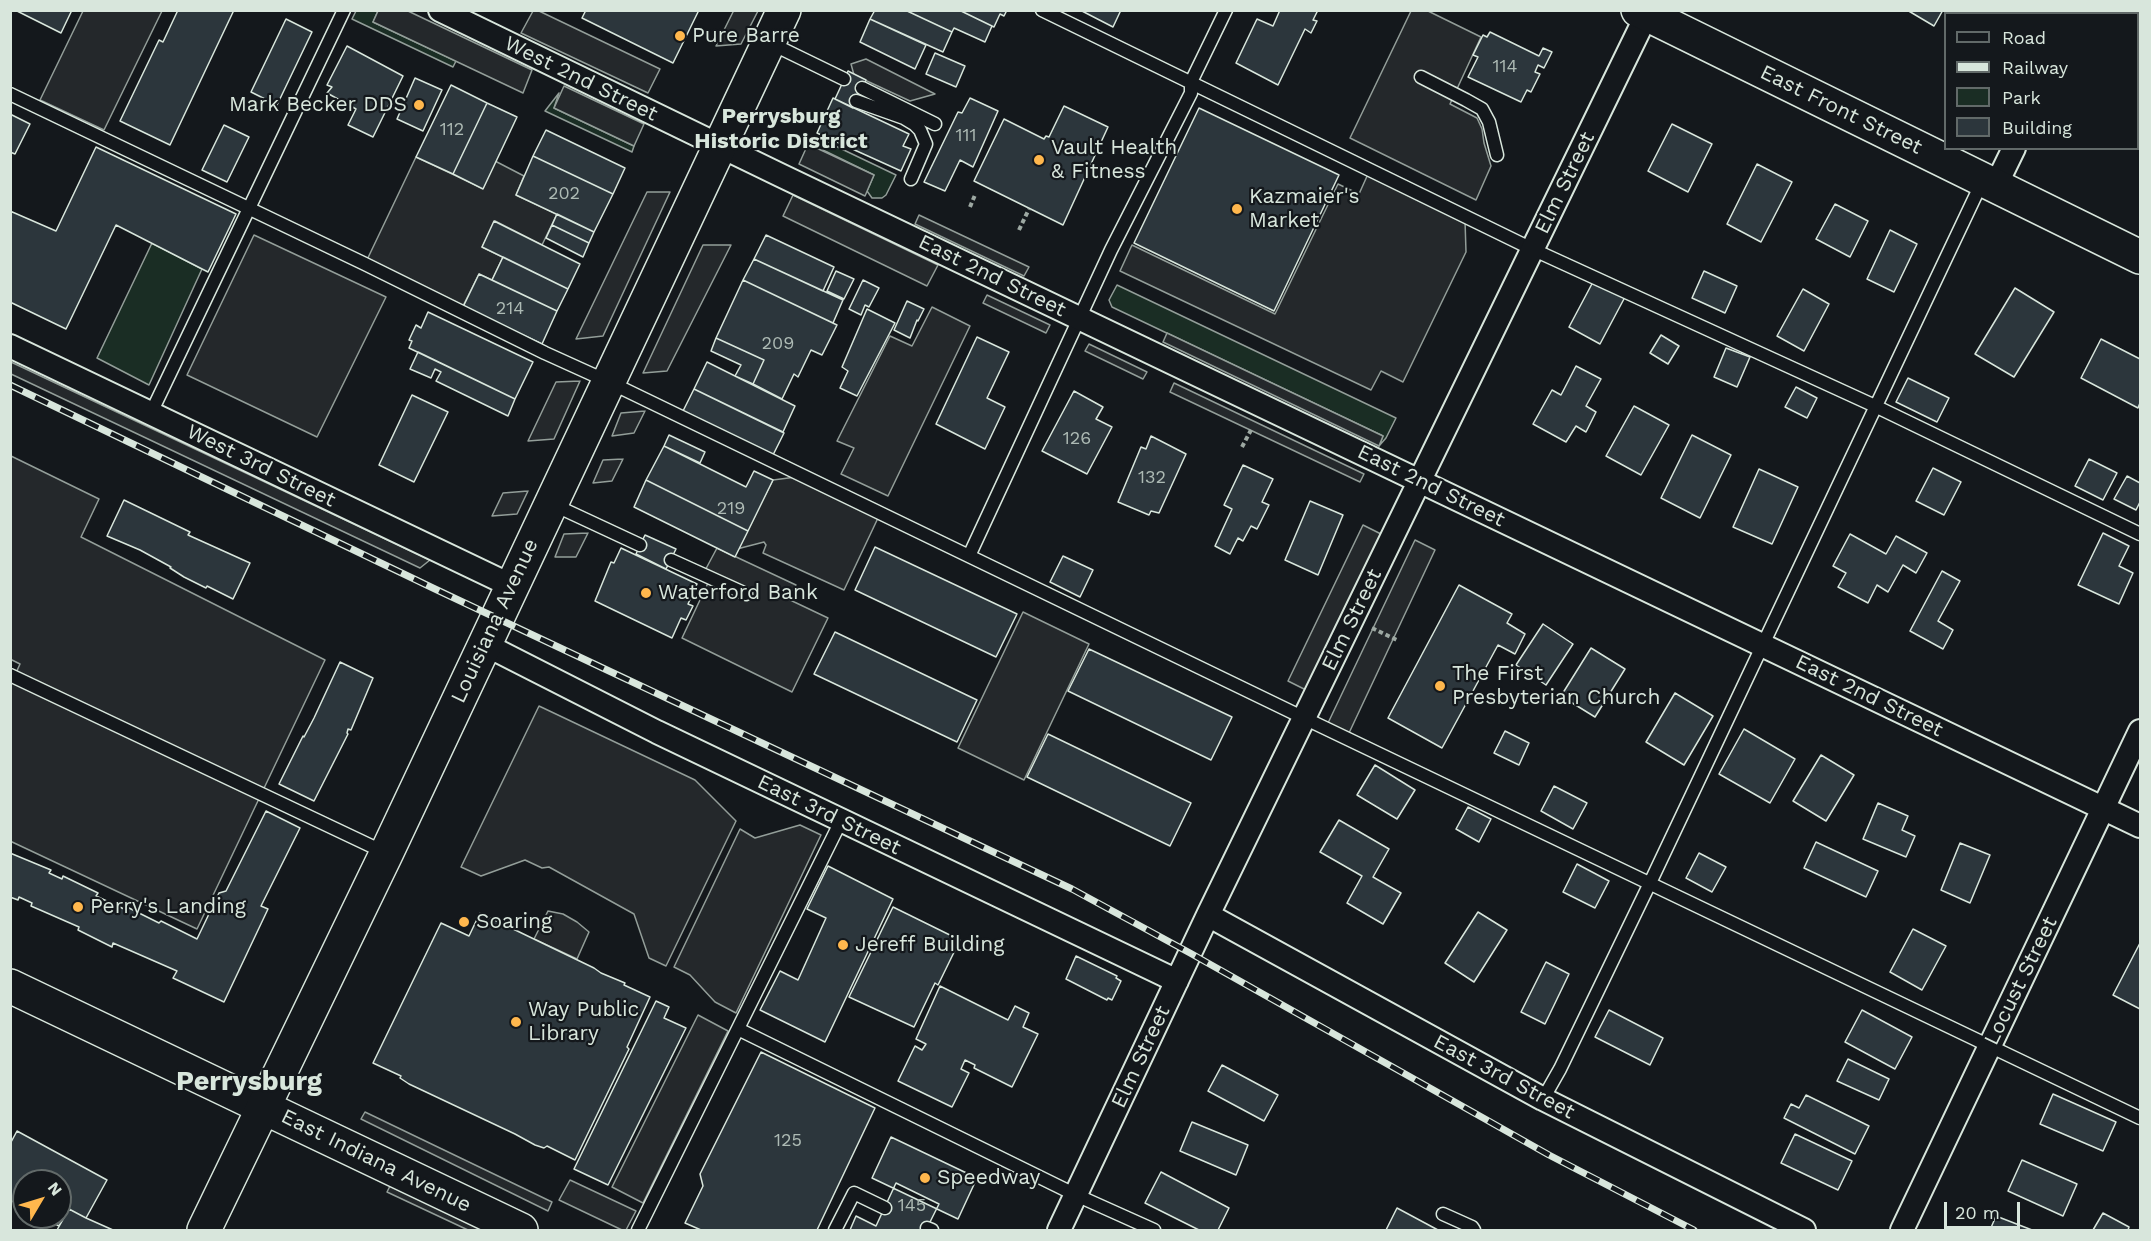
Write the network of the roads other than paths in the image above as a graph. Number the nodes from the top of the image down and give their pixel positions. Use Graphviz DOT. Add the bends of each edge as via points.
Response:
graph roads {
  1 [pos="344,10"];
  2 [pos="440,10"];
  3 [pos="784,10"];
  4 [pos="1226,10"];
  5 [pos="1042,11"];
  6 [pos="1644,12"];
  7 [pos="769,43"];
  8 [pos="1421,77"];
  9 [pos="844,79"];
  10 [pos="1191,82"];
  11 [pos="862,88"];
  12 [pos="10,94"];
  13 [pos="856,101"];
  14 [pos="935,124"];
  15 [pos="721,147"];
  16 [pos="2013,150"];
  17 [pos="1497,155"];
  18 [pos="911,179"];
  19 [pos="1990,183"];
  20 [pos="250,209"];
  21 [pos="1532,249"];
  22 [pos="2140,256"];
  23 [pos="1079,318"];
  24 [pos="10,346"];
  25 [pos="609,382"];
  26 [pos="1875,406"];
  27 [pos="151,413"];
  28 [pos="1419,480"];
  29 [pos="551,504"];
  30 [pos="2140,534"];
  31 [pos="640,545"];
  32 [pos="969,556"];
  33 [pos="671,560"];
  34 [pos="512,586"];
  35 [pos="746,594"];
  36 [pos="484,644"];
  37 [pos="1762,644"];
  38 [pos="10,675"];
  39 [pos="1304,718"];
  40 [pos="2140,731"];
  41 [pos="2104,808"];
  42 [pos="841,821"];
  43 [pos="2140,826"];
  44 [pos="386,854"];
  45 [pos="1650,883"];
  46 [pos="1208,915"];
  47 [pos="1177,981"];
  48 [pos="10,986"];
  49 [pos="738,1029"];
  50 [pos="1989,1047"];
  51 [pos="1543,1099"];
  52 [pos="263,1107"];
  53 [pos="2140,1118"];
  54 [pos="1076,1195"];
  55 [pos="885,1208"];
  56 [pos="1443,1214"];
  57 [pos="204,1230"];
  58 [pos="520,1230"];
  59 [pos="638,1230"];
  60 [pos="835,1230"];
  61 [pos="1059,1230"];
  62 [pos="1154,1230"];
  63 [pos="1474,1230"];
  64 [pos="1804,1230"];
  65 [pos="1902,1230"];
  1 -- 20 [label="lane"];
  2 -- 15 [label="street, West 2nd Street"];
  3 -- 7 [label="main road, Louisiana Avenue"];
  4 -- 10 [label="lane"];
  5 -- 10 [label="lane"];
  6 -- 19 [label="main road, East Front Street"];
  6 -- 21 [label="street, Elm Street"];
  7 -- 9 [label="lane"];
  7 -- 15 [label="main road, Louisiana Avenue"];
  8 -- 17 [label="lane" via="1482,110 1490,122"];
  10 -- 21 [label="lane"];
  10 -- 23 [label="lane" via="1191,93"];
  11 -- 14 [label="lane"];
  12 -- 20 [label="lane"];
  13 -- 18 [label="lane" via="904,118 920,130 926,144"];
  15 -- 23 [label="street, East 2nd Street"];
  15 -- 25 [label="main road, Louisiana Avenue"];
  16 -- 19 [label="street"];
  19 -- 22 [label="main road, East Front Street"];
  19 -- 26 [label="lane"];
  20 -- 25 [label="lane"];
  20 -- 27 [label="lane"];
  21 -- 26 [label="lane"];
  21 -- 28 [label="street, Elm Street"];
  23 -- 28 [label="street, East 2nd Street"];
  23 -- 32 [label="lane"];
  24 -- 27 [label="street, West 3rd Street"];
  25 -- 29 [label="main road, Louisiana Avenue"];
  25 -- 32 [label="lane"];
  26 -- 30 [label="lane"];
  26 -- 37 [label="lane"];
  27 -- 34 [label="street, West 3rd Street"];
  28 -- 37 [label="street, East 2nd Street"];
  28 -- 39 [label="street, Elm Street"];
  29 -- 31 [label="lane"];
  29 -- 34 [label="main road, Louisiana Avenue"];
  32 -- 39 [label="lane"];
  33 -- 35 [label="lane"];
  34 -- 36 [label="main road, Louisiana Avenue"];
  36 -- 42 [label="street, East 3rd Street"];
  36 -- 44 [label="main road, Louisiana Avenue"];
  37 -- 41 [label="street, East 2nd Street"];
  37 -- 45 [label="lane"];
  38 -- 44 [label="lane"];
  39 -- 45 [label="lane"];
  39 -- 46 [label="street, Elm Street"];
  40 -- 41 [label="street, Locust Street"];
  41 -- 43 [label="street, East 2nd Street"];
  41 -- 50 [label="street, Locust Street"];
  42 -- 47 [label="street, East 3rd Street"];
  42 -- 49 [label="lane"];
  44 -- 52 [label="main road, Louisiana Avenue"];
  45 -- 50 [label="lane"];
  45 -- 51 [label="lane"];
  46 -- 47 [label="street, Elm Street"];
  46 -- 51 [label="street, East 3rd Street"];
  47 -- 54 [label="street, Elm Street"];
  48 -- 52 [label="main road, East Indiana Avenue"];
  49 -- 54 [label="lane"];
  49 -- 59 [label="lane"];
  50 -- 53 [label="lane"];
  50 -- 65 [label="street, Locust Street"];
  51 -- 64 [label="street, East 3rd Street"];
  52 -- 57 [label="main road, Louisiana Avenue"];
  52 -- 58 [label="main road, East Indiana Avenue"];
  54 -- 61 [label="street, Elm Street"];
  54 -- 62 [label="lane"];
  55 -- 60 [label="lane" via="854,1193"];
  56 -- 63 [label="lane"];
}
